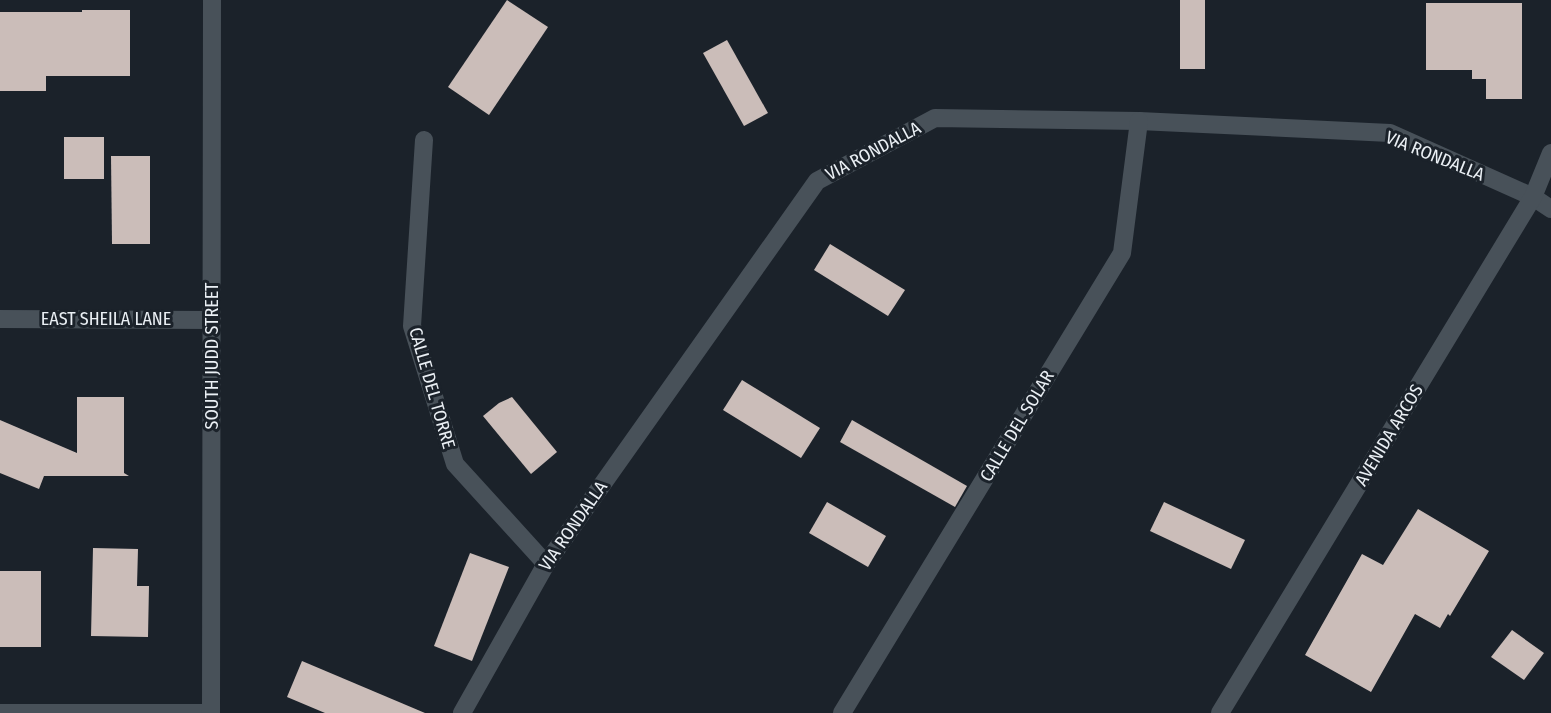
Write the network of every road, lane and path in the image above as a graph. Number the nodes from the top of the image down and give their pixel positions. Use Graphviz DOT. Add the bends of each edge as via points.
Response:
graph roads {
  1 [pos="212,0"];
  2 [pos="1140,120"];
  3 [pos="424,140"];
  4 [pos="1551,153"];
  5 [pos="1533,197"];
  6 [pos="1551,208"];
  7 [pos="0,319"];
  8 [pos="212,320"];
  9 [pos="546,564"];
  10 [pos="0,713"];
  11 [pos="212,713"];
  12 [pos="462,713"];
  13 [pos="842,713"];
  14 [pos="1220,713"];
  1 -- 8 [label="street, SOUTH JUDD STREET"];
  2 -- 5 [label="street, VIA RONDALLA" via="1390,134"];
  2 -- 9 [label="street, VIA RONDALLA" via="935,118 817,181"];
  2 -- 13 [label="street, CALLE DEL SOLAR" via="1122,253"];
  3 -- 9 [label="street, CALLE DEL TORRE" via="412,326 454,464"];
  4 -- 5 [label="street, AVENIDA ARCOS"];
  5 -- 6 [label="street, VIA RONDALLA"];
  5 -- 14 [label="street, AVENIDA ARCOS"];
  7 -- 8 [label="street, EAST SHEILA LANE"];
  8 -- 11 [label="street, SOUTH JUDD STREET"];
  9 -- 12 [label="street, VIA RONDALLA"];
  10 -- 11 [label="street"];
}
